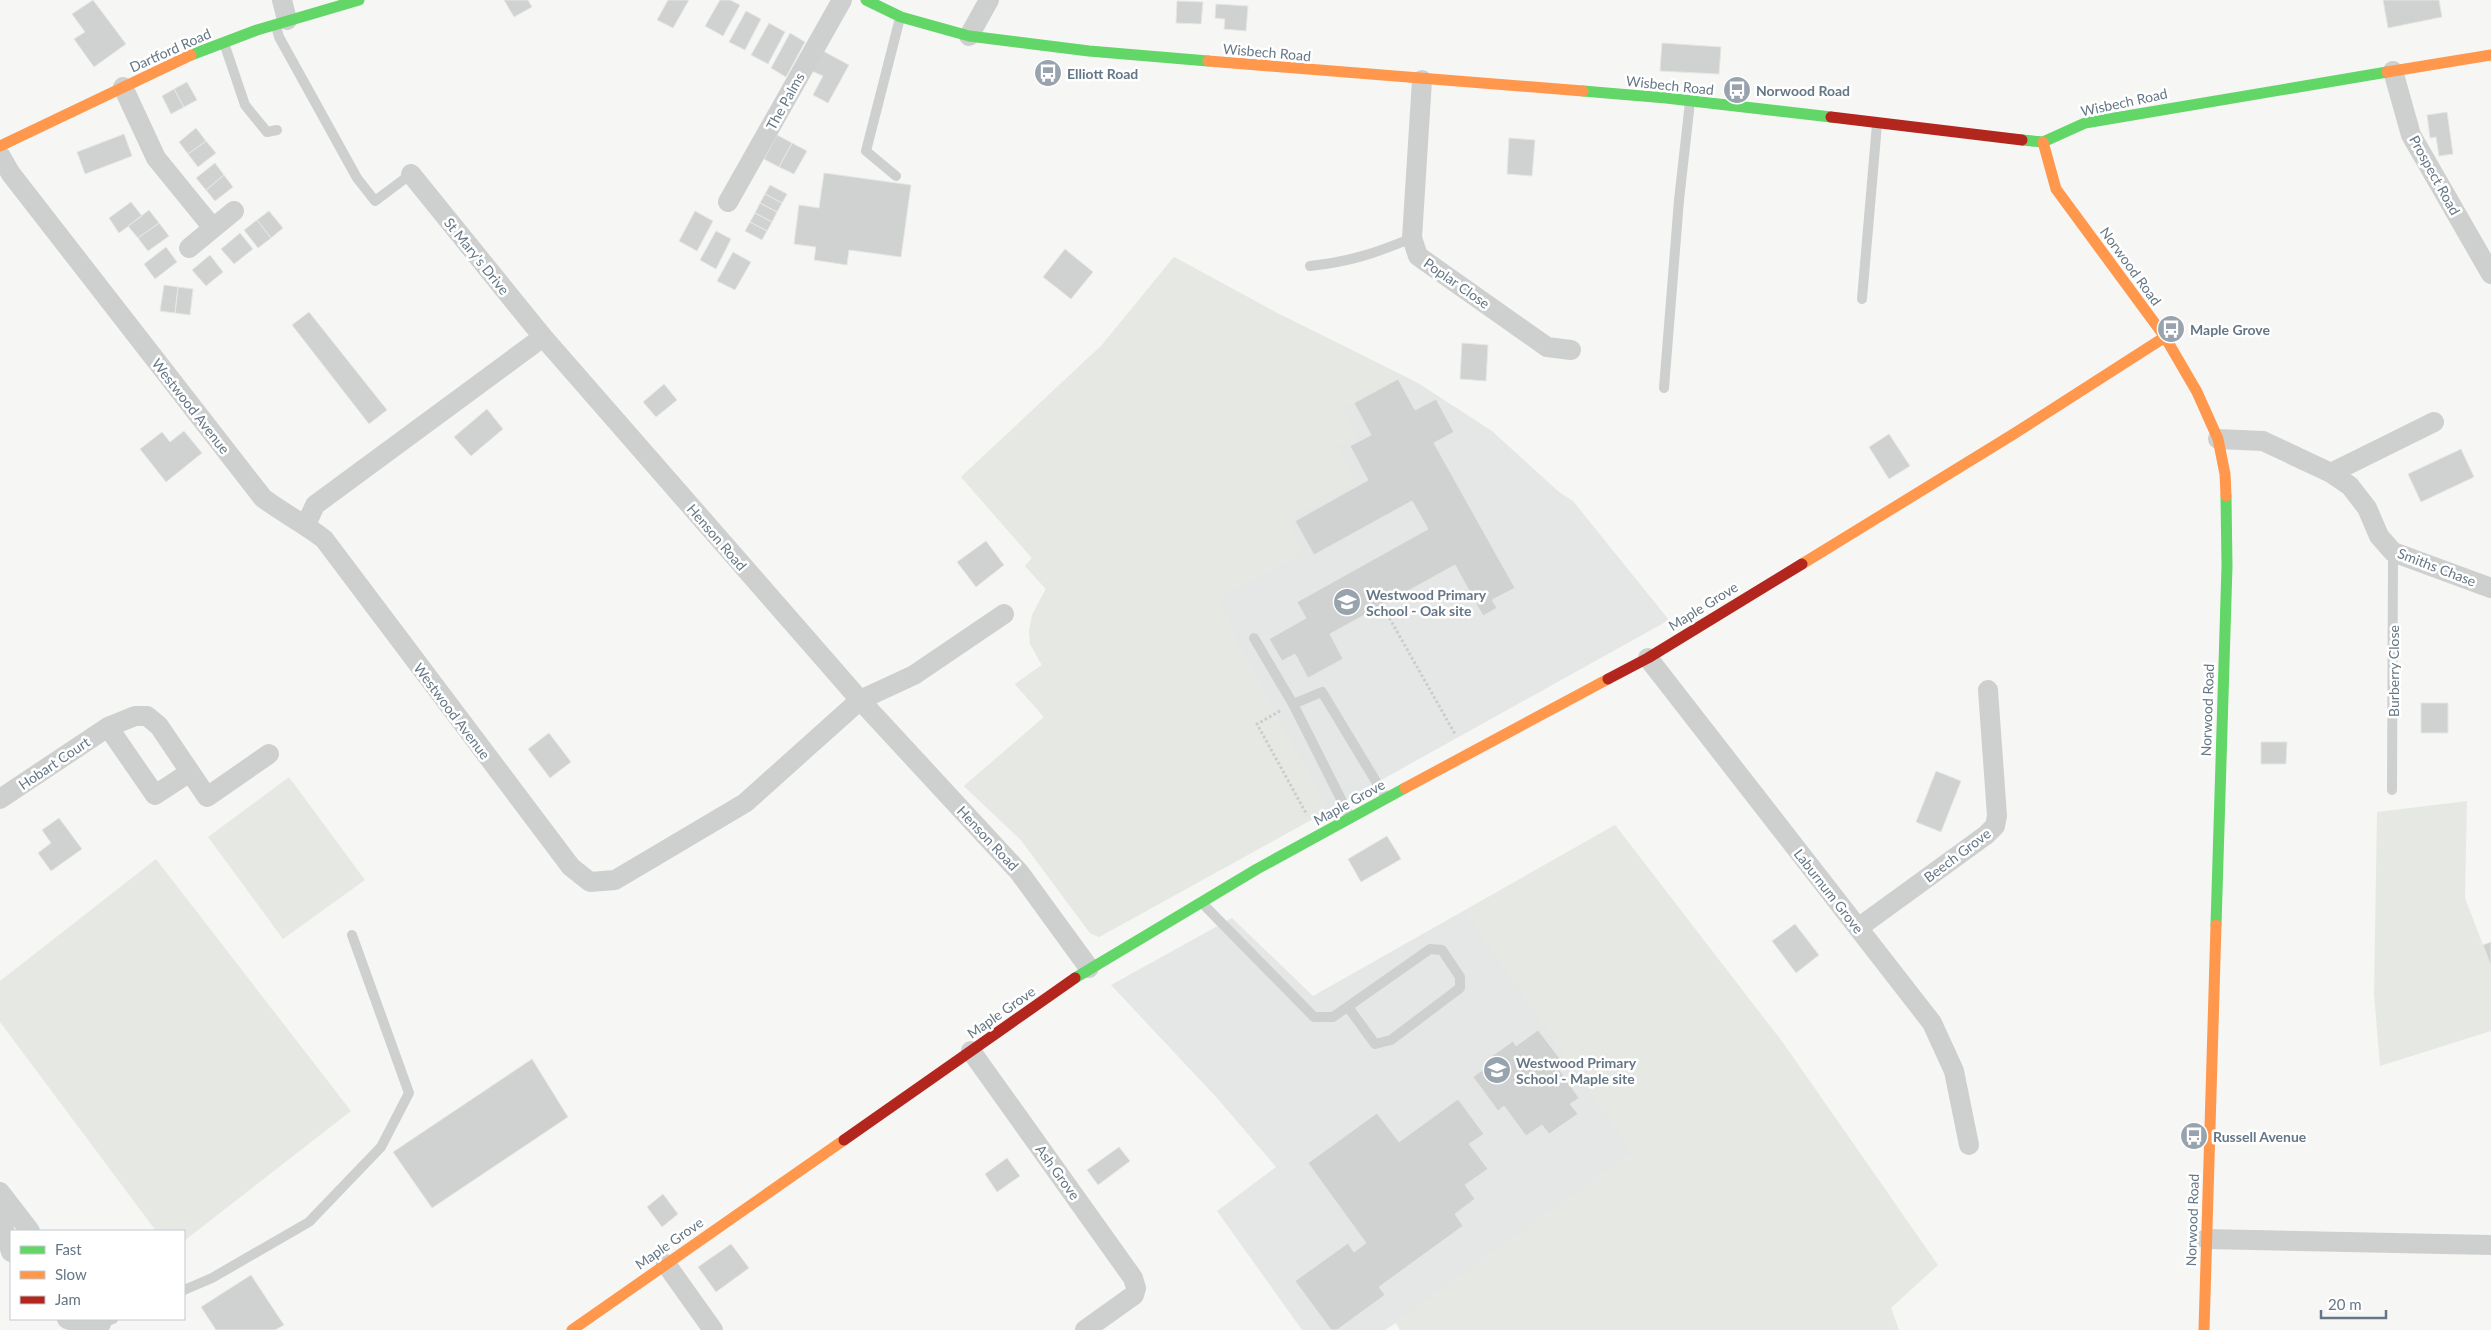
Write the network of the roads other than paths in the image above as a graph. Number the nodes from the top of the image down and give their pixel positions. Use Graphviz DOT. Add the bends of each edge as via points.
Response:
graph roads {
  1 [pos="282,0"];
  2 [pos="359,0"];
  3 [pos="842,0"];
  4 [pos="866,0"];
  5 [pos="989,0"];
  6 [pos="900,17"];
  7 [pos="281,23"];
  8 [pos="969,36"];
  9 [pos="224,42"];
  10 [pos="2491,55"];
  11 [pos="2393,71"];
  12 [pos="1422,80"];
  13 [pos="123,87"];
  14 [pos="1690,101"];
  15 [pos="1877,123"];
  16 [pos="277,130"];
  17 [pos="2043,142"];
  18 [pos="0,146"];
  19 [pos="0,155"];
  20 [pos="411,174"];
  21 [pos="896,176"];
  22 [pos="728,202"];
  23 [pos="234,210"];
  24 [pos="213,228"];
  25 [pos="1412,238"];
  26 [pos="188,248"];
  27 [pos="1310,266"];
  28 [pos="2491,274"];
  29 [pos="1862,299"];
  30 [pos="542,337"];
  31 [pos="2164,338"];
  32 [pos="1571,350"];
  33 [pos="1664,388"];
  34 [pos="2434,422"];
  35 [pos="2218,439"];
  36 [pos="2331,473"];
  37 [pos="306,525"];
  38 [pos="2393,552"];
  39 [pos="2491,588"];
  40 [pos="1004,614"];
  41 [pos="1254,638"];
  42 [pos="1648,658"];
  43 [pos="1988,690"];
  44 [pos="860,700"];
  45 [pos="1292,702"];
  46 [pos="108,727"];
  47 [pos="269,754"];
  48 [pos="190,772"];
  49 [pos="2392,790"];
  50 [pos="1386,798"];
  51 [pos="0,799"];
  52 [pos="1350,818"];
  53 [pos="1200,902"];
  54 [pos="1858,928"];
  55 [pos="352,936"];
  56 [pos="1089,968"];
  57 [pos="1348,1007"];
  58 [pos="972,1051"];
  59 [pos="1969,1145"];
  60 [pos="1,1194"];
  61 [pos="29,1230"];
  62 [pos="2206,1239"];
  63 [pos="2491,1246"];
  64 [pos="10,1249"];
  65 [pos="666,1264"];
  66 [pos="185,1290"];
  67 [pos="71,1320"];
  68 [pos="104,1323"];
  69 [pos="572,1330"];
  70 [pos="714,1330"];
  71 [pos="1085,1330"];
  72 [pos="2204,1330"];
  1 -- 7 [label="street"];
  2 -- 7 [label="street, Dartford Road"];
  3 -- 22 [label="street, The Palms"];
  4 -- 6 [label="street"];
  5 -- 8 [label="street"];
  6 -- 8 [label="street, Wisbech Road"];
  6 -- 21 [label="lane" via="866,151"];
  7 -- 9 [label="street, Dartford Road"];
  7 -- 20 [label="lane" via="278,38 357,178 375,200"];
  8 -- 12 [label="street, Wisbech Road" via="1089,51"];
  9 -- 13 [label="street, Dartford Road"];
  9 -- 16 [label="lane" via="245,105 267,132"];
  10 -- 11 [label="street, Wisbech Road"];
  11 -- 17 [label="street, Wisbech Road" via="2085,123"];
  11 -- 28 [label="street, Prospect Road" via="2411,135"];
  12 -- 14 [label="street, Wisbech Road"];
  12 -- 25 [label="street"];
  13 -- 18 [label="street, Dartford Road"];
  13 -- 24 [label="street" via="156,158"];
  14 -- 15 [label="street, Wisbech Road"];
  14 -- 33 [label="lane"];
  15 -- 17 [label="street, Wisbech Road"];
  15 -- 29 [label="lane"];
  17 -- 31 [label="street, Norwood Road" via="2056,189"];
  19 -- 37 [label="street, Westwood Avenue" via="11,174 263,498"];
  20 -- 30 [label="street, St Mary's Drive"];
  23 -- 24 [label="street"];
  24 -- 26 [label="street"];
  25 -- 27 [label="lane" via="1342,263"];
  25 -- 32 [label="street, Poplar Close" via="1418,256 1547,347"];
  30 -- 37 [label="street" via="314,504"];
  30 -- 44 [label="street, Henson Road"];
  31 -- 35 [label="street, Norwood Road" via="2197,392"];
  31 -- 42 [label="street, Maple Grove"];
  34 -- 36 [label="street"];
  35 -- 36 [label="street, Smiths Chase" via="2263,441"];
  35 -- 62 [label="street, Norwood Road" via="2226,492 2227,566"];
  36 -- 38 [label="street, Smiths Chase" via="2350,486 2367,508 2379,536"];
  37 -- 44 [label="street, Westwood Avenue" via="324,540 571,867 590,882 615,880 745,803"];
  38 -- 39 [label="street, Smiths Chase"];
  38 -- 49 [label="lane, Burberry Close"];
  40 -- 44 [label="street, Westwood Avenue" via="914,675"];
  41 -- 45 [label="lane"];
  42 -- 50 [label="street, Maple Grove"];
  42 -- 54 [label="street, Laburnum Grove"];
  43 -- 54 [label="street, Beech Grove" via="1998,816 1995,826"];
  44 -- 56 [label="street, Henson Road" via="1019,872"];
  45 -- 50 [label="lane" via="1322,692"];
  45 -- 52 [label="lane"];
  46 -- 48 [label="street, Hobart Court" via="135,716 147,716 159,726"];
  46 -- 48 [label="street" via="155,795"];
  46 -- 51 [label="street, Hobart Court"];
  47 -- 48 [label="street, Hobart Court" via="208,797"];
  50 -- 52 [label="street, Maple Grove"];
  52 -- 53 [label="street, Maple Grove"];
  53 -- 56 [label="street, Maple Grove"];
  53 -- 57 [label="lane" via="1314,1017 1333,1017"];
  54 -- 59 [label="street, Laburnum Grove" via="1932,1023 1954,1071"];
  55 -- 66 [label="lane" via="409,1093 382,1146 309,1222 212,1278"];
  56 -- 58 [label="street, Maple Grove"];
  57 -- 57 [label="lane" via="1375,1044 1391,1040 1460,988 1460,977 1442,950 1430,949"];
  58 -- 65 [label="street, Maple Grove"];
  58 -- 71 [label="street, Ash Grove" via="1133,1278 1134,1296"];
  60 -- 61 [label="street"];
  60 -- 64 [label="street" via="1,1219"];
  62 -- 63 [label="street"];
  62 -- 72 [label="street, Norwood Road"];
  65 -- 69 [label="street, Maple Grove"];
  65 -- 70 [label="street"];
  67 -- 68 [label="street" via="86,1326"];
}
